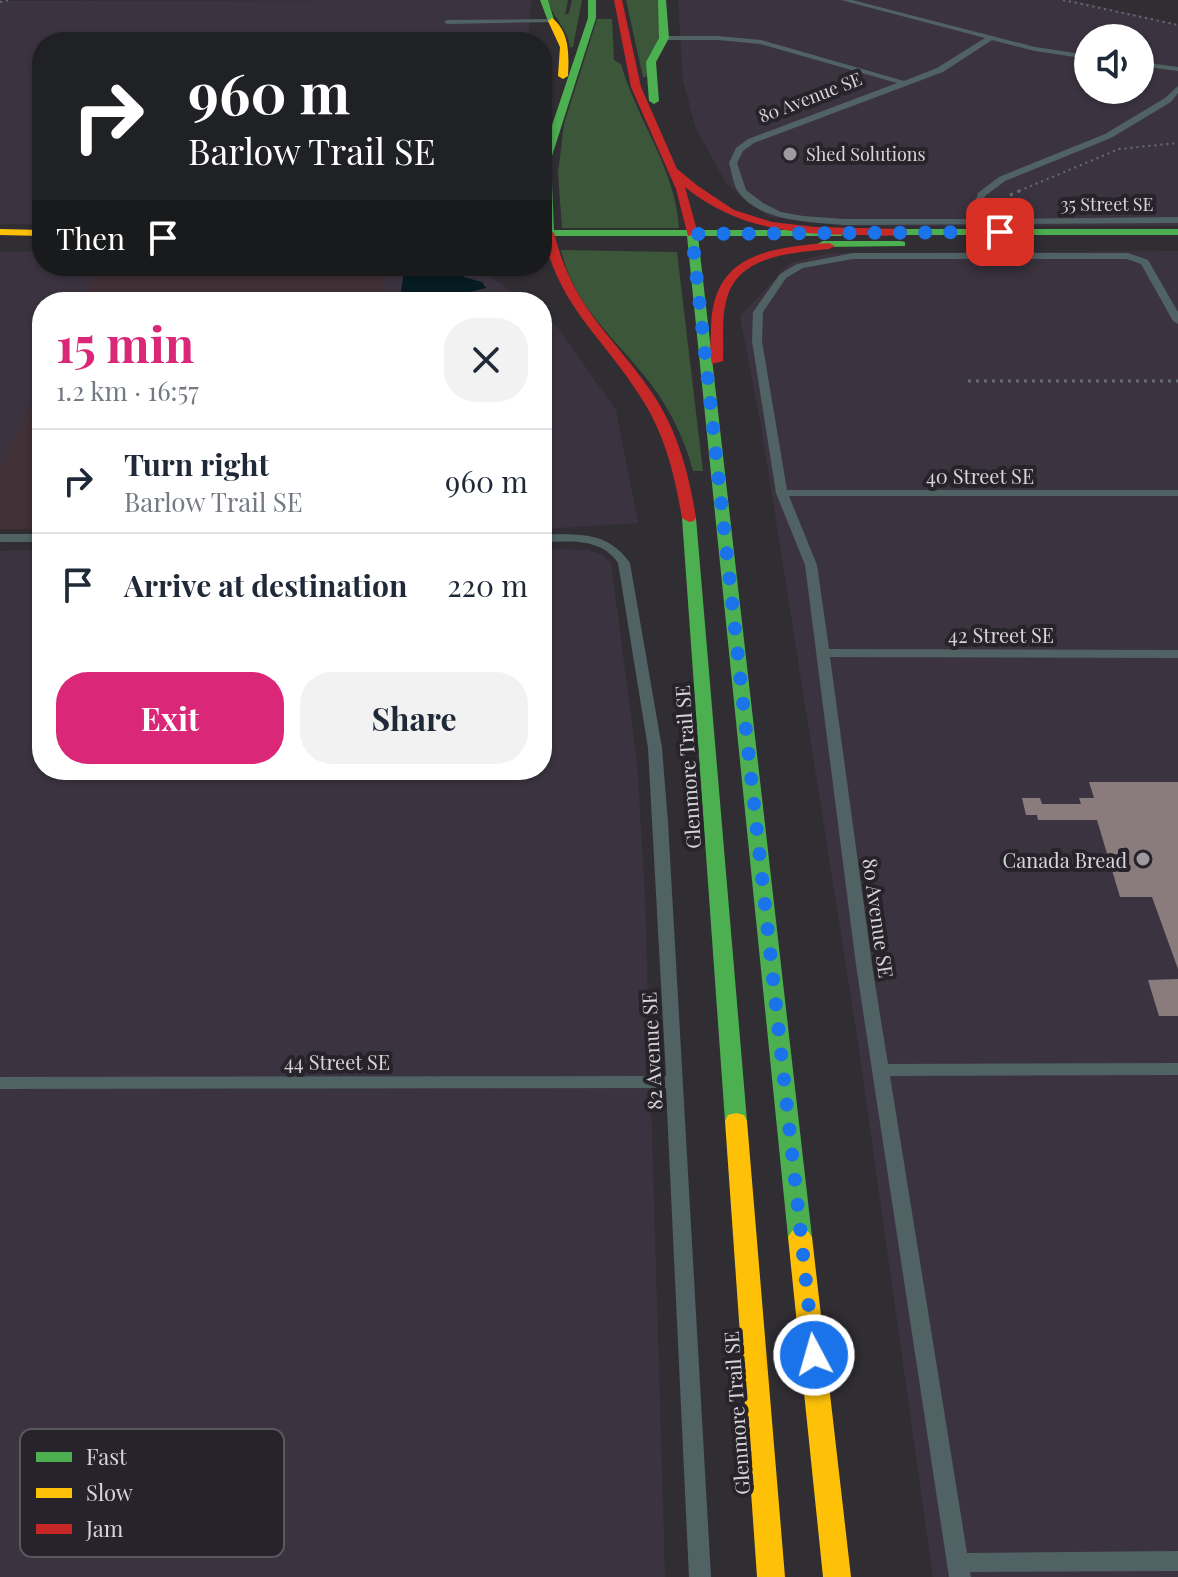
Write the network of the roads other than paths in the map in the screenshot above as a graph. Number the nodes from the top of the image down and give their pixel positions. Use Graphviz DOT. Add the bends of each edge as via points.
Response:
graph roads {
  1 [pos="544,0"];
  2 [pos="592,0"];
  3 [pos="618,0"];
  4 [pos="662,0"];
  5 [pos="844,0"];
  6 [pos="552,21"];
  7 [pos="447,22"];
  8 [pos="664,38"];
  9 [pos="991,38"];
  10 [pos="1074,54"];
  11 [pos="1154,66"];
  12 [pos="1178,69"];
  13 [pos="905,83"];
  14 [pos="1178,88"];
  15 [pos="553,131"];
  16 [pos="552,135"];
  17 [pos="658,137"];
  18 [pos="673,170"];
  19 [pos="974,220"];
  20 [pos="1178,220"];
  21 [pos="844,222"];
  22 [pos="0,232"];
  23 [pos="903,232"];
  24 [pos="1178,232"];
  25 [pos="32,233"];
  26 [pos="552,238"];
  27 [pos="552,238"];
  28 [pos="689,241"];
  29 [pos="0,243"];
  30 [pos="32,243"];
  31 [pos="1178,243"];
  32 [pos="875,244"];
  33 [pos="552,259"];
  34 [pos="545,276"];
  35 [pos="572,304"];
  36 [pos="1178,321"];
  37 [pos="711,400"];
  38 [pos="782,493"];
  39 [pos="1178,493"];
  40 [pos="0,538"];
  41 [pos="32,538"];
  42 [pos="552,538"];
  43 [pos="825,653"];
  44 [pos="1178,654"];
  45 [pos="1178,1069"];
  46 [pos="881,1070"];
  47 [pos="675,1082"];
  48 [pos="0,1083"];
  49 [pos="1178,1561"];
  50 [pos="958,1570"];
  51 [pos="700,1577"];
  52 [pos="771,1577"];
  53 [pos="837,1577"];
  1 -- 6 [label="main road"];
  2 -- 15 [label="main road, Glenmore Trail SE" via="592,18"];
  3 -- 17 [label="main road" via="636,87"];
  4 -- 8 [label="main road"];
  5 -- 9 [label="street"];
  6 -- 7 [label="street"];
  6 -- 15 [label="main road" via="567,52"];
  8 -- 13 [label="street" via="761,42"];
  8 -- 17 [label="main road" via="650,68"];
  9 -- 10 [label="street"];
  9 -- 13 [label="street, 80 Avenue SE" via="940,70"];
  11 -- 12 [label="street"];
  13 -- 21 [label="street, 80 Avenue SE" via="756,139 734,157 742,191 760,205 778,214"];
  14 -- 19 [label="street" via="1168,100 1108,136 1002,179 981,195"];
  15 -- 16 [label="main road, Glenmore Trail SE"];
  17 -- 18 [label="main road"];
  18 -- 23 [label="main road" via="711,201 761,222"];
  18 -- 28 [label="main road"];
  19 -- 20 [label="street, 35 Street SE"];
  19 -- 21 [label="street, 35 Street SE"];
  22 -- 25 [label="main road"];
  23 -- 24 [label="main road"];
  23 -- 28 [label="main road"];
  26 -- 28 [label="main road" via="653,234"];
  27 -- 28 [label="main road"];
  28 -- 32 [label="main road"];
  28 -- 37 [label="main road" via="686,287 704,338"];
  29 -- 30 [label="main road"];
  31 -- 32 [label="main road"];
  32 -- 37 [label="main road" via="773,255 727,278 720,297"];
  33 -- 35 [label="main road, Glenmore Trail SE"];
  34 -- 35 [label="main road"];
  35 -- 52 [label="main road, Glenmore Trail SE" via="648,395 680,466 689,515"];
  36 -- 38 [label="street, 80 Avenue SE" via="1138,258 853,256 800,266 783,276 758,312 757,341"];
  37 -- 53 [label="main road"];
  38 -- 39 [label="street, 40 Street SE"];
  38 -- 43 [label="street, 80 Avenue SE" via="811,565"];
  40 -- 41 [label="street"];
  42 -- 47 [label="street, 82 Avenue SE" via="597,539 617,549 624,563 655,748"];
  43 -- 44 [label="street, 42 Street SE"];
  43 -- 46 [label="street, 80 Avenue SE"];
  45 -- 46 [label="street"];
  46 -- 50 [label="street, 80 Avenue SE"];
  47 -- 48 [label="street, 44 Street SE"];
  47 -- 51 [label="street, 82 Avenue SE"];
  49 -- 50 [label="street"];
}
